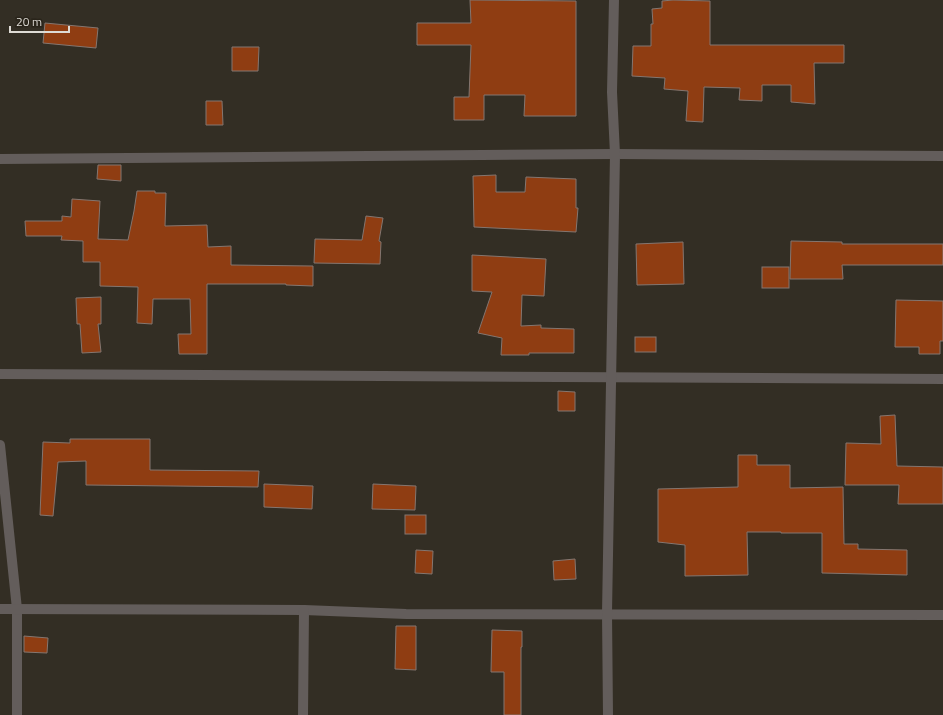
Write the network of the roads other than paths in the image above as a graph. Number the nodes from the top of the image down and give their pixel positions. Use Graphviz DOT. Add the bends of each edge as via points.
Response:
graph roads {
  1 [pos="614,0"];
  2 [pos="615,154"];
  3 [pos="943,156"];
  4 [pos="0,159"];
  5 [pos="0,374"];
  6 [pos="611,378"];
  7 [pos="943,379"];
  8 [pos="0,445"];
  9 [pos="0,609"];
  10 [pos="17,609"];
  11 [pos="304,610"];
  12 [pos="608,614"];
  13 [pos="943,615"];
  14 [pos="16,715"];
  15 [pos="303,715"];
  16 [pos="608,715"];
  1 -- 2 [label="street" via="612,92"];
  2 -- 3 [label="street"];
  2 -- 4 [label="street"];
  2 -- 6 [label="street"];
  5 -- 6 [label="street"];
  6 -- 7 [label="street"];
  6 -- 12 [label="street"];
  8 -- 10 [label="street"];
  9 -- 10 [label="street"];
  10 -- 11 [label="street"];
  10 -- 14 [label="street"];
  11 -- 12 [label="street" via="406,614"];
  11 -- 15 [label="street"];
  12 -- 13 [label="street"];
  12 -- 16 [label="street"];
}
